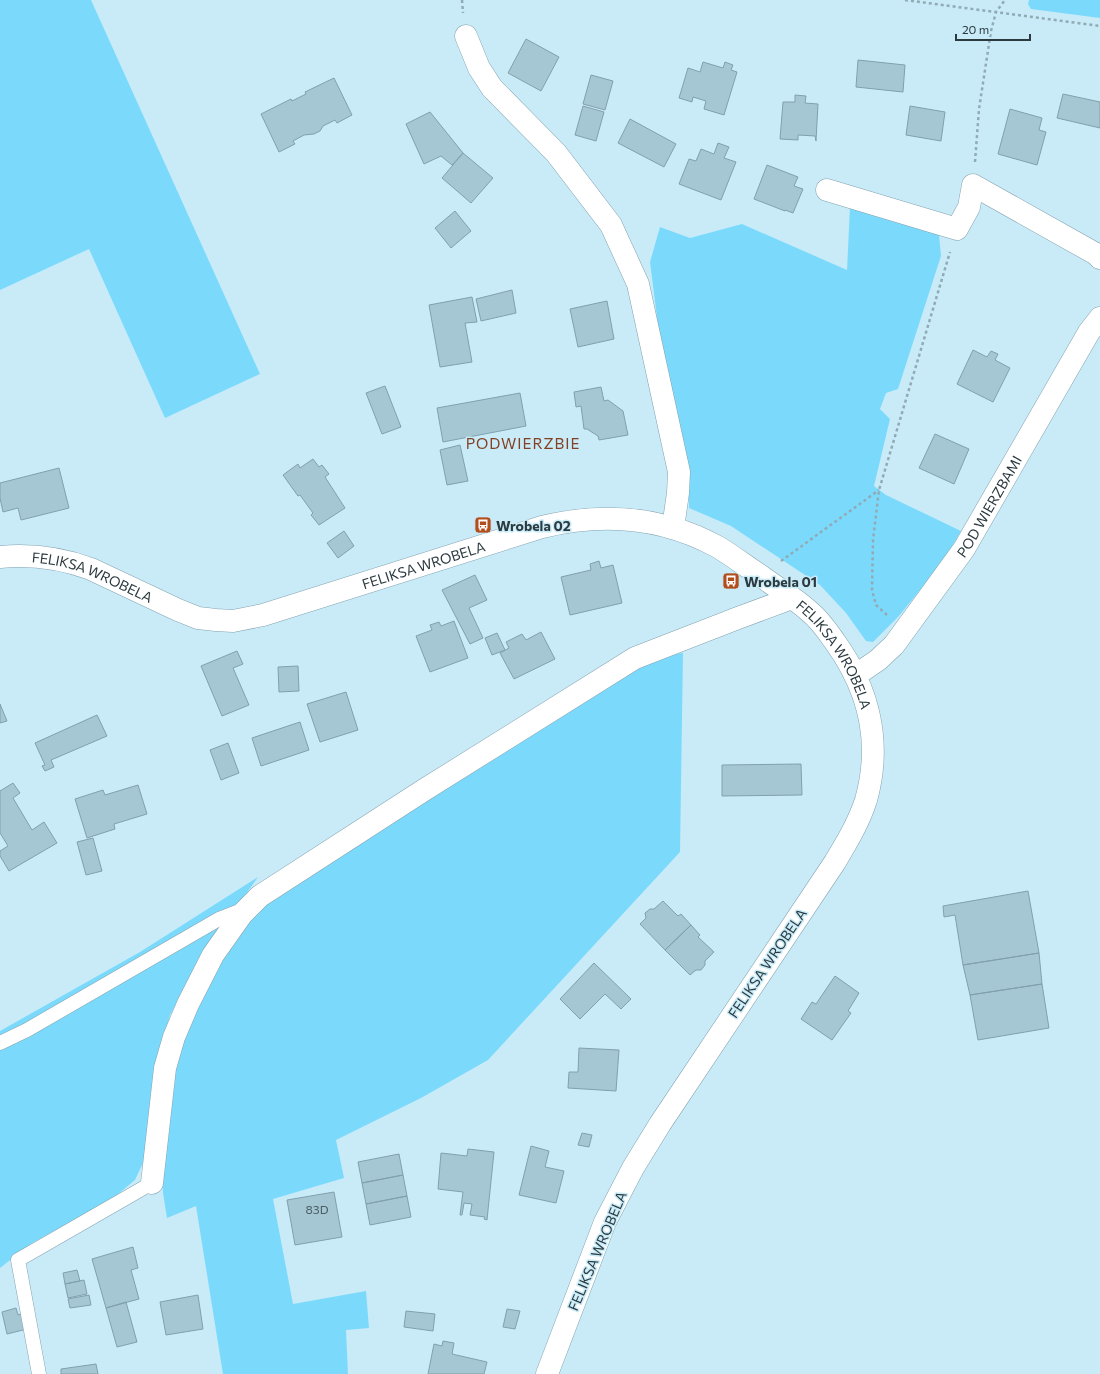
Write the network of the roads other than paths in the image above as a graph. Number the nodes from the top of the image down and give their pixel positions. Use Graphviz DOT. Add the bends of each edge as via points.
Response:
graph roads {
  1 [pos="466,36"];
  2 [pos="827,190"];
  3 [pos="1100,258"];
  4 [pos="1100,318"];
  5 [pos="673,528"];
  6 [pos="0,557"];
  7 [pos="792,598"];
  8 [pos="856,675"];
  9 [pos="242,914"];
  10 [pos="0,1043"];
  11 [pos="152,1184"];
  12 [pos="39,1374"];
  13 [pos="547,1374"];
  1 -- 5 [label="street" via="479,68 492,88 556,153 611,225 638,284 679,472"];
  2 -- 3 [label="street" via="957,229 969,207 973,185"];
  4 -- 8 [label="street, POD WIERZBAMI" via="1088,332 964,549 894,645"];
  5 -- 6 [label="street, FELIKSA WROBELA" via="630,519 584,519 564,522 263,615 233,621 198,618 77,563 40,556"];
  5 -- 7 [label="street, FELIKSA WROBELA" via="719,548"];
  7 -- 8 [label="street, FELIKSA WROBELA" via="811,612 829,632"];
  7 -- 9 [label="street" via="635,658 290,876 260,896"];
  8 -- 13 [label="street, FELIKSA WROBELA" via="870,720 873,744 872,770 866,799 856,827 633,1168 605,1222"];
  9 -- 10 [label="lane" via="237,912 219,919"];
  9 -- 11 [label="street" via="213,955 174,1037 165,1068"];
  11 -- 12 [label="lane" via="18,1260"];
}
